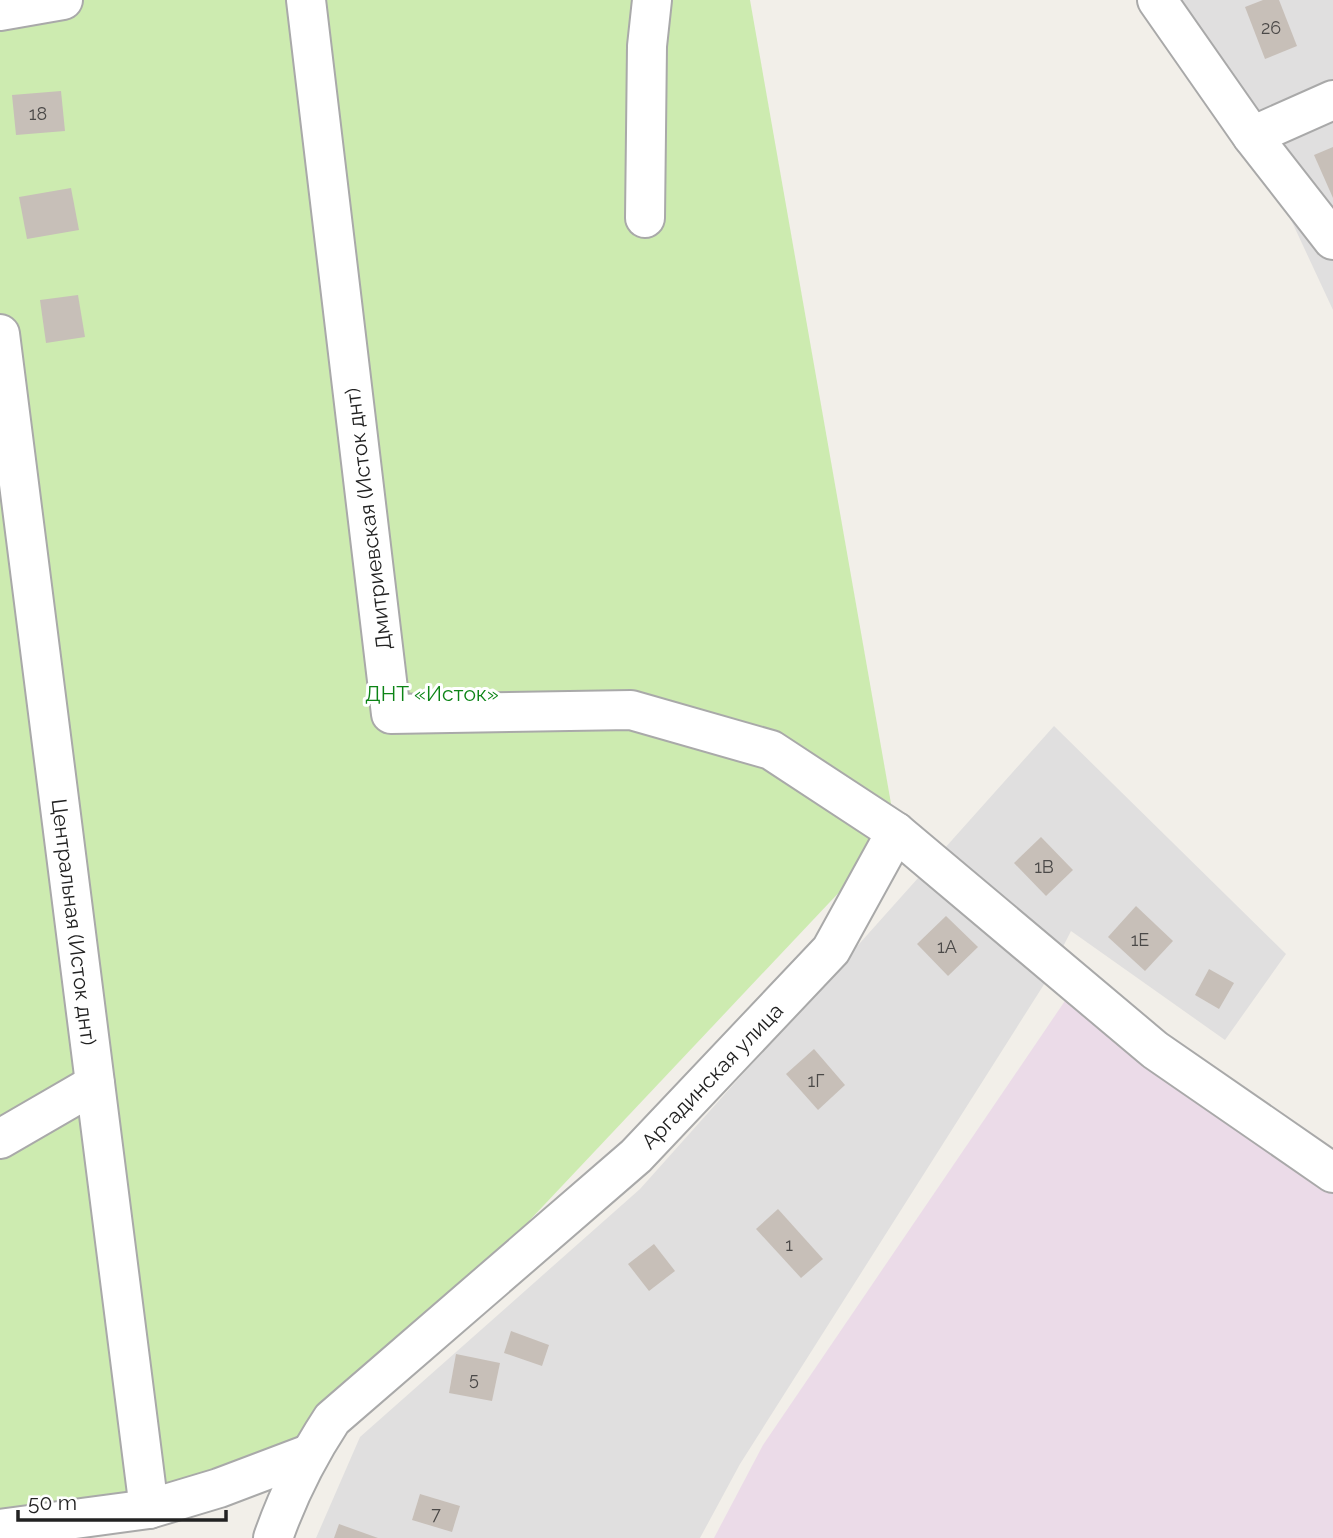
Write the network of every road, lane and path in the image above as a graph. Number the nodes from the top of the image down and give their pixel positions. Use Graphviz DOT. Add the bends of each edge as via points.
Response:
graph roads {
  1 [pos="63,0"];
  2 [pos="306,0"];
  3 [pos="652,0"];
  4 [pos="1157,0"];
  5 [pos="0,11"];
  6 [pos="1333,100"];
  7 [pos="1252,136"];
  8 [pos="645,218"];
  9 [pos="1333,240"];
  10 [pos="0,334"];
  11 [pos="896,832"];
  12 [pos="95,1084"];
  13 [pos="0,1139"];
  14 [pos="1333,1173"];
  15 [pos="309,1454"];
  16 [pos="149,1509"];
  17 [pos="0,1529"];
  18 [pos="273,1538"];
  1 -- 5 [label="street"];
  2 -- 11 [label="street, Дмитриевская (Исток днт)" via="391,714 631,710 771,750"];
  3 -- 8 [label="street" via="647,46"];
  4 -- 7 [label="street"];
  6 -- 7 [label="street"];
  7 -- 9 [label="street"];
  10 -- 12 [label="street, Центральная (Исток днт)"];
  11 -- 14 [label="street" via="1155,1050"];
  11 -- 15 [label="street, Аргадинская улица" via="831,950 635,1156 332,1419"];
  12 -- 13 [label="street"];
  12 -- 16 [label="street, Центральная (Исток днт)"];
  15 -- 16 [label="street"];
  15 -- 18 [label="street, Аргадинская улица"];
  16 -- 17 [label="street"];
}
